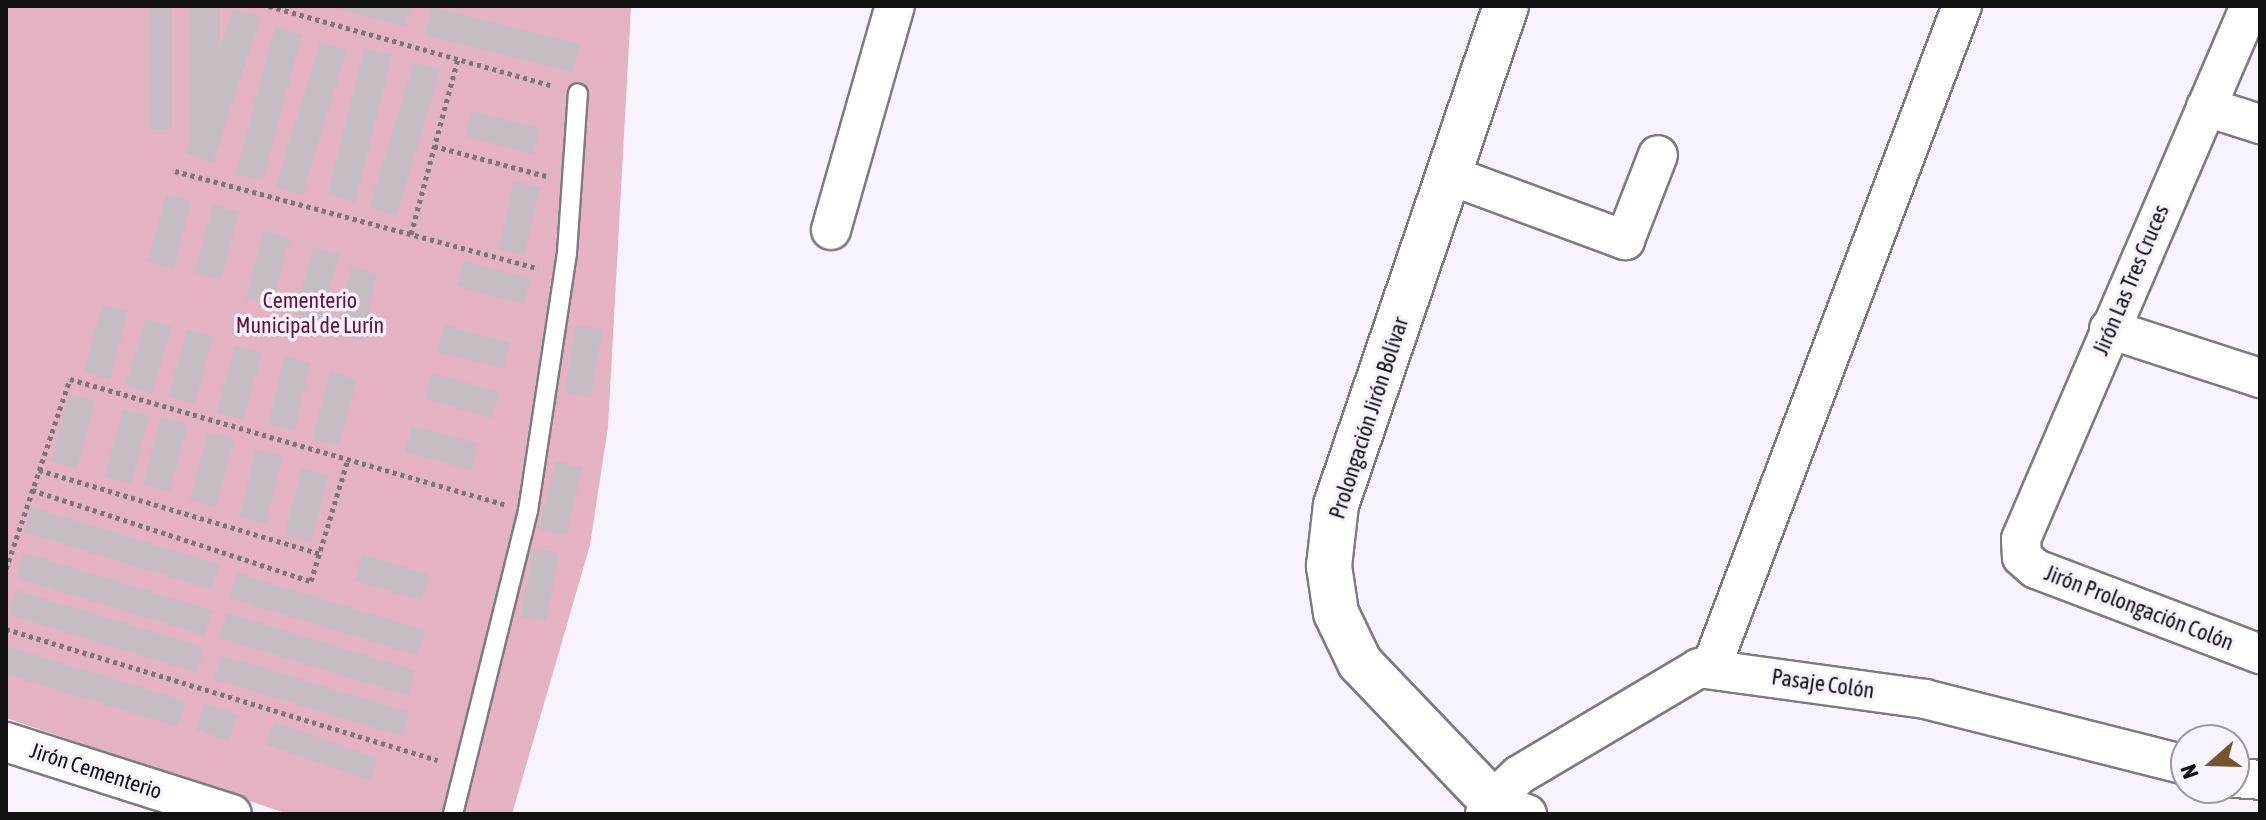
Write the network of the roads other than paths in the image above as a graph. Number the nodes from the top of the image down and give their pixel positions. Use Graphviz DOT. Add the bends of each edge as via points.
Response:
graph roads {
  1 [pos="895,6"];
  2 [pos="1506,6"];
  3 [pos="1962,6"];
  4 [pos="2250,6"];
  5 [pos="578,93"];
  6 [pos="2206,107"];
  7 [pos="2260,124"];
  8 [pos="1658,155"];
  9 [pos="1449,175"];
  10 [pos="831,230"];
  11 [pos="2109,329"];
  12 [pos="2260,378"];
  13 [pos="2022,557"];
  14 [pos="2260,654"];
  15 [pos="1711,668"];
  16 [pos="6,742"];
  17 [pos="2170,761"];
  18 [pos="1502,810"];
  19 [pos="232,814"];
  20 [pos="453,814"];
  1 -- 10 [label="street"];
  2 -- 9 [label="street, Prolongación Jirón Bolívar"];
  3 -- 15 [label="street"];
  4 -- 6 [label="street, Jirón Las Tres Cruces"];
  5 -- 20 [label="lane" via="563,275 528,511"];
  6 -- 7 [label="street"];
  6 -- 11 [label="street, Jirón Las Tres Cruces"];
  8 -- 9 [label="street" via="1625,240"];
  9 -- 18 [label="street, Prolongación Jirón Bolívar" via="1336,505 1329,566 1336,613 1360,663"];
  11 -- 12 [label="street"];
  11 -- 13 [label="street, Jirón Las Tres Cruces" via="2021,539"];
  13 -- 14 [label="street, Jirón Prolongación Colón" via="2036,569"];
  15 -- 17 [label="street, Pasaje Colón" via="1974,709"];
  15 -- 18 [label="street, Pasaje Colón" via="1675,678 1519,775"];
  16 -- 19 [label="street, Jirón Cementerio"];
}
